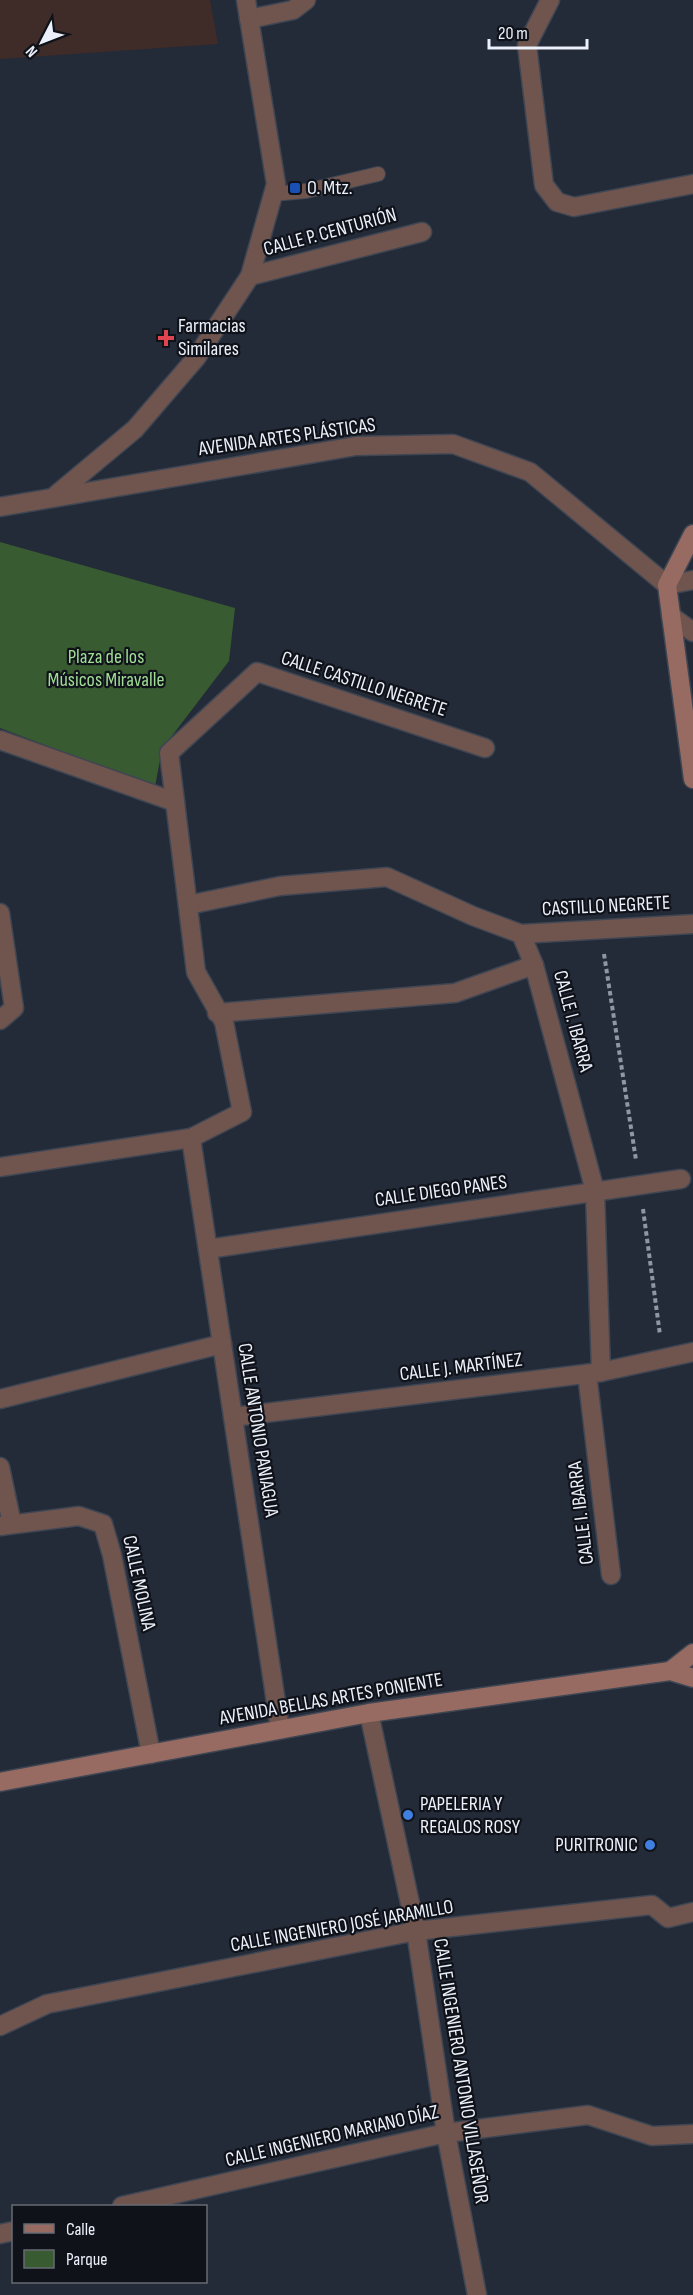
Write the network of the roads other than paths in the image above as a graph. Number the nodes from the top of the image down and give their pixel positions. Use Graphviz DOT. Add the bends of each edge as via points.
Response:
graph roads {
  1 [pos="246,0"];
  2 [pos="306,0"];
  3 [pos="550,0"];
  4 [pos="249,19"];
  5 [pos="378,174"];
  6 [pos="693,183"];
  7 [pos="273,194"];
  8 [pos="422,232"];
  9 [pos="250,276"];
  10 [pos="54,496"];
  11 [pos="0,507"];
  12 [pos="693,534"];
  13 [pos="693,580"];
  14 [pos="667,585"];
  15 [pos="671,616"];
  16 [pos="693,632"];
  17 [pos="0,740"];
  18 [pos="485,748"];
  19 [pos="693,779"];
  20 [pos="175,802"];
  21 [pos="188,905"];
  22 [pos="0,913"];
  23 [pos="693,924"];
  24 [pos="521,934"];
  25 [pos="534,965"];
  26 [pos="220,1017"];
  27 [pos="0,1020"];
  28 [pos="191,1138"];
  29 [pos="0,1167"];
  30 [pos="681,1179"];
  31 [pos="595,1191"];
  32 [pos="208,1249"];
  33 [pos="222,1344"];
  34 [pos="693,1352"];
  35 [pos="594,1373"];
  36 [pos="0,1398"];
  37 [pos="233,1417"];
  38 [pos="0,1467"];
  39 [pos="6,1525"];
  40 [pos="611,1575"];
  41 [pos="693,1653"];
  42 [pos="670,1671"];
  43 [pos="693,1678"];
  44 [pos="369,1713"];
  45 [pos="280,1729"];
  46 [pos="151,1754"];
  47 [pos="0,1782"];
  48 [pos="693,1912"];
  49 [pos="416,1931"];
  50 [pos="0,2026"];
  51 [pos="446,2133"];
  52 [pos="693,2134"];
  53 [pos="126,2205"];
  54 [pos="477,2295"];
  1 -- 4 [label="street"];
  2 -- 4 [label="street" via="293,10"];
  3 -- 6 [label="street" via="527,45 544,185 557,202 574,207"];
  4 -- 7 [label="street" via="276,184"];
  5 -- 7 [label="lane" via="306,191"];
  7 -- 9 [label="street"];
  8 -- 9 [label="street, CALLE P. CENTURIÓN"];
  9 -- 10 [label="street" via="196,358 135,429"];
  10 -- 11 [label="street, AVENIDA ARTES PLÁSTICAS"];
  10 -- 14 [label="street, AVENIDA ARTES PLÁSTICAS" via="356,446 453,444 530,472"];
  12 -- 14 [label="street"];
  13 -- 14 [label="street"];
  14 -- 15 [label="street"];
  15 -- 16 [label="street"];
  15 -- 19 [label="street"];
  17 -- 20 [label="street"];
  18 -- 20 [label="street, CALLE CASTILLO NEGRETE" via="257,672 169,753"];
  20 -- 21 [label="street"];
  21 -- 24 [label="street" via="280,886 387,878"];
  21 -- 26 [label="street" via="196,972"];
  22 -- 27 [label="street" via="14,1008"];
  23 -- 24 [label="street, CASTILLO NEGRETE"];
  24 -- 25 [label="street, CALLE I. IBARRA"];
  25 -- 26 [label="street" via="455,993"];
  25 -- 31 [label="street, CALLE I. IBARRA"];
  26 -- 28 [label="street" via="242,1112"];
  28 -- 29 [label="street"];
  28 -- 32 [label="street, CALLE ANTONIO PANIAGUA"];
  30 -- 31 [label="street, CALLE DIEGO PANES"];
  31 -- 32 [label="street, CALLE DIEGO PANES"];
  31 -- 35 [label="street, CALLE I. IBARRA"];
  32 -- 33 [label="street, CALLE ANTONIO PANIAGUA"];
  33 -- 36 [label="street"];
  33 -- 37 [label="street, CALLE ANTONIO PANIAGUA"];
  34 -- 35 [label="street, CALLE J. MARTÍNEZ"];
  35 -- 37 [label="street, CALLE J. MARTÍNEZ"];
  35 -- 40 [label="street, CALLE I. IBARRA"];
  37 -- 45 [label="street, CALLE ANTONIO PANIAGUA"];
  38 -- 39 [label="street"];
  39 -- 46 [label="street, CALLE MOLINA" via="79,1516 103,1524"];
  41 -- 42 [label="street"];
  42 -- 43 [label="street"];
  42 -- 44 [label="street, AVENIDA BELLAS ARTES PONIENTE"];
  44 -- 45 [label="street, AVENIDA BELLAS ARTES PONIENTE"];
  44 -- 49 [label="street, CALLE INGENIERO ANTONIO VILLASEÑOR"];
  45 -- 46 [label="street, AVENIDA BELLAS ARTES PONIENTE"];
  46 -- 47 [label="street, AVENIDA BELLAS ARTES PONIENTE"];
  48 -- 49 [label="street, CALLE INGENIERO JOSÉ JARAMILLO" via="668,1918 652,1905"];
  49 -- 50 [label="street, CALLE INGENIERO JOSÉ JARAMILLO" via="47,2004"];
  49 -- 51 [label="street, CALLE INGENIERO ANTONIO VILLASEÑOR"];
  51 -- 52 [label="street, CALLE INGENIERO MARIANO DÍAZ" via="588,2115 652,2136"];
  51 -- 53 [label="street, CALLE INGENIERO MARIANO DÍAZ"];
  51 -- 54 [label="street, CALLE INGENIERO ANTONIO VILLASEÑOR"];
}
